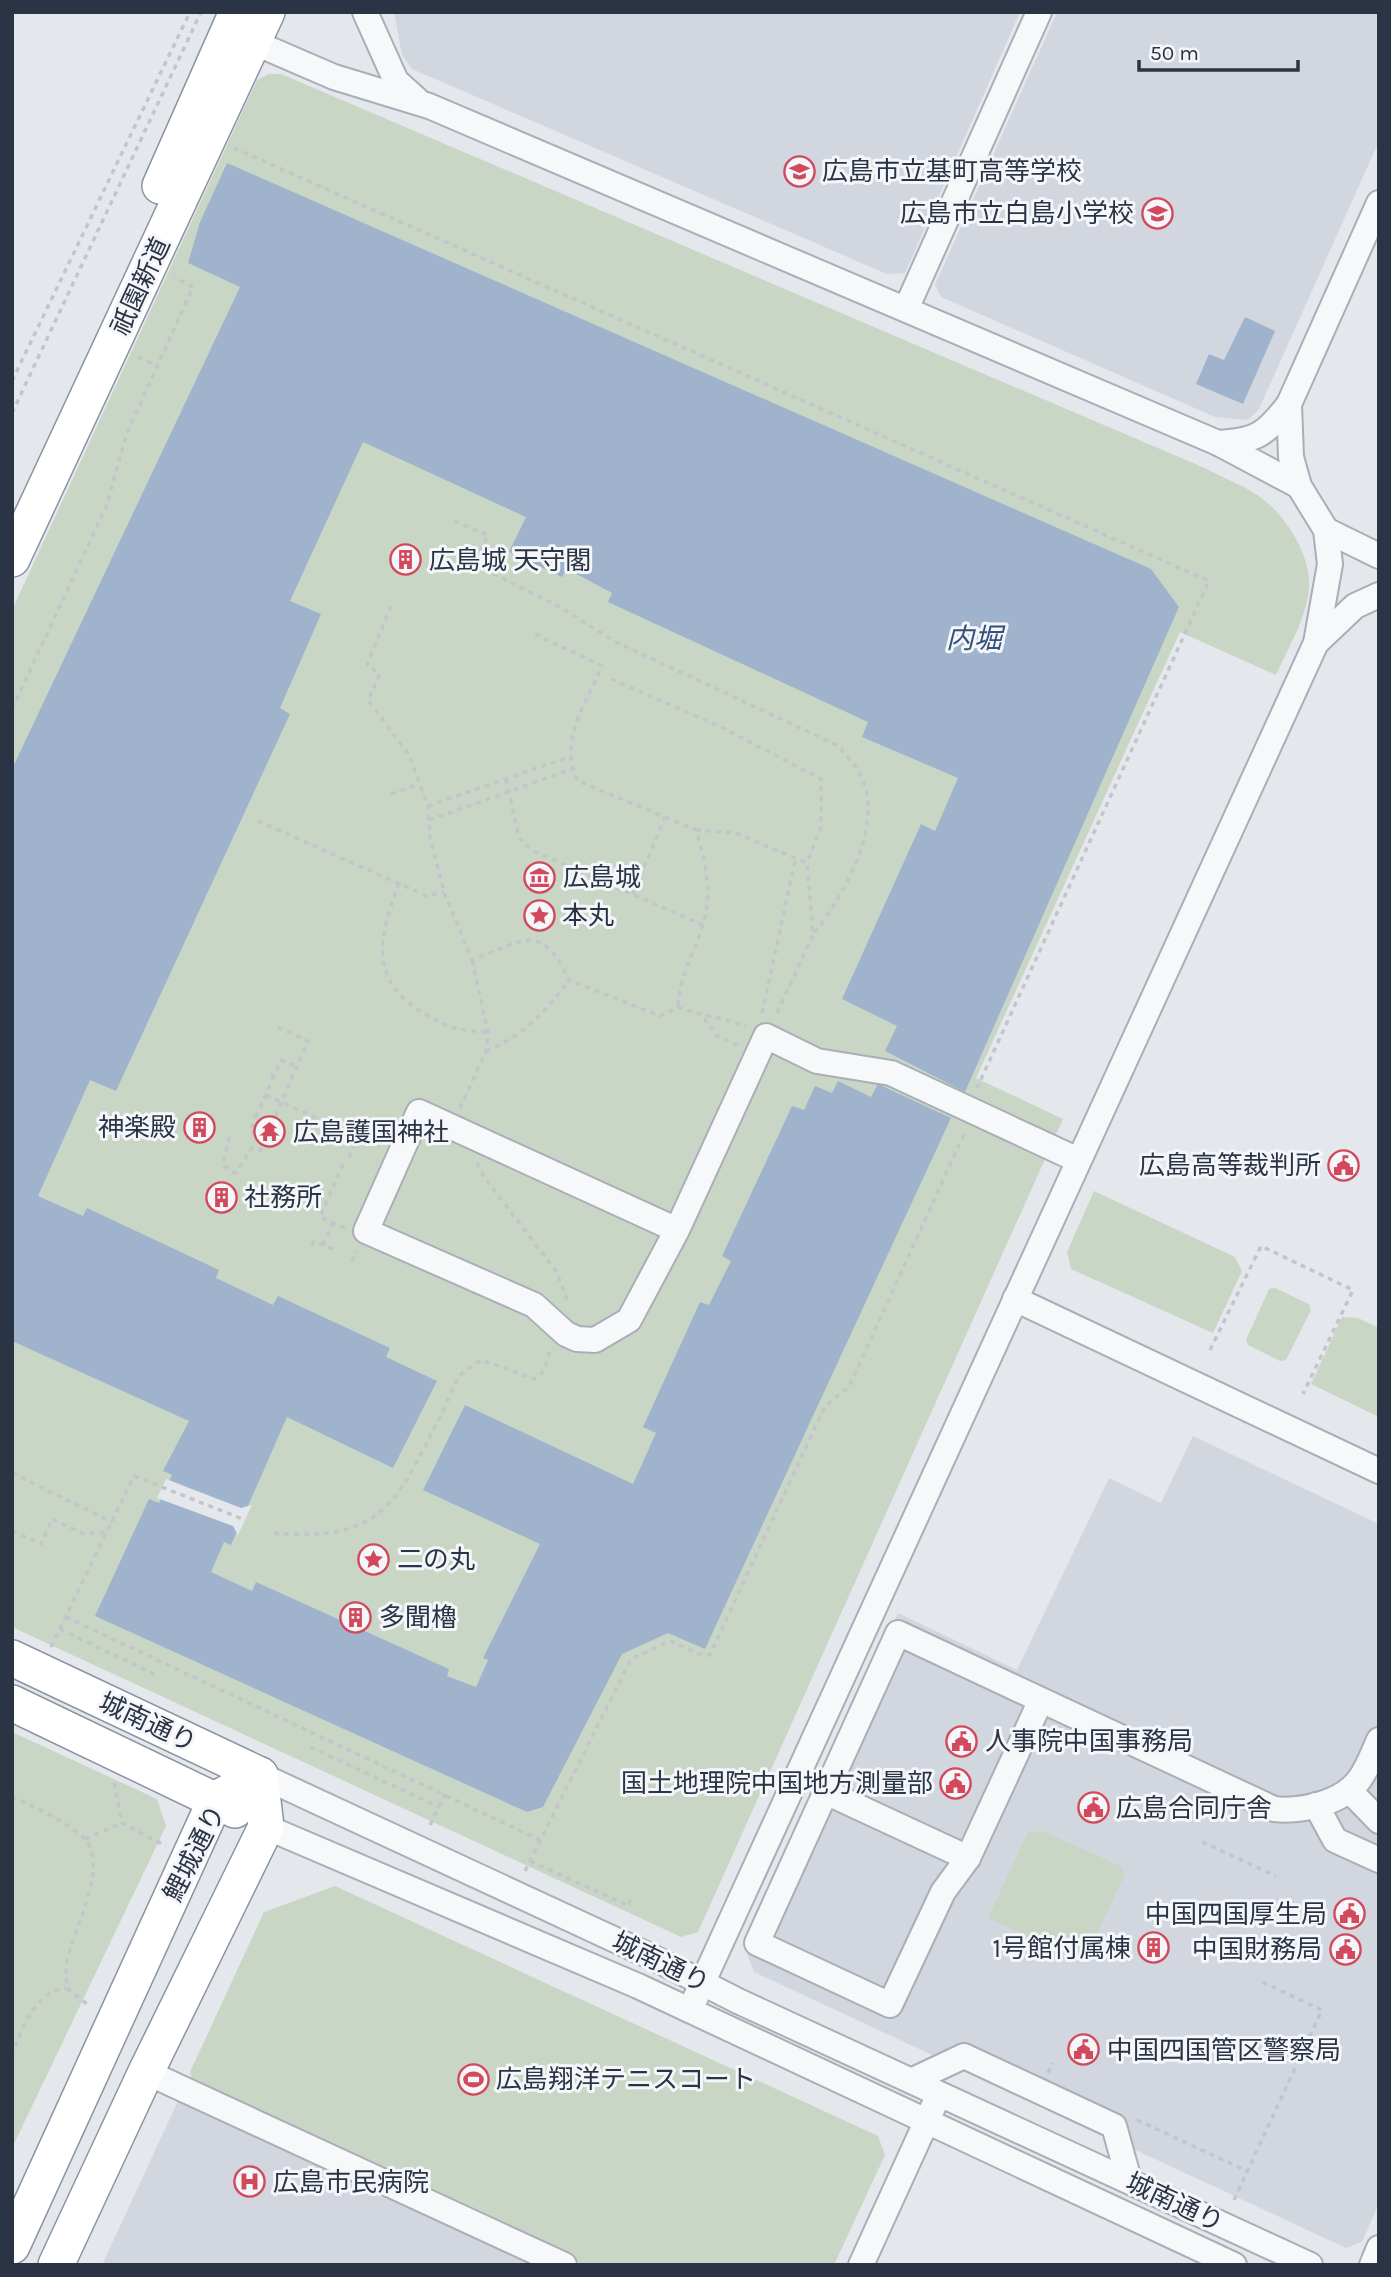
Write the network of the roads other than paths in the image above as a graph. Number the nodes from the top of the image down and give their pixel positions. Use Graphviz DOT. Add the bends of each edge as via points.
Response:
graph roads {
  1 [pos="365,12"];
  2 [pos="1039,12"];
  3 [pos="252,22"];
  4 [pos="429,106"];
  5 [pos="1379,203"];
  6 [pos="906,309"];
  7 [pos="1289,404"];
  8 [pos="1218,443"];
  9 [pos="1300,485"];
  10 [pos="12,508"];
  11 [pos="1326,530"];
  12 [pos="1379,556"];
  13 [pos="12,559"];
  14 [pos="1379,595"];
  15 [pos="1316,643"];
  16 [pos="1078,1160"];
  17 [pos="677,1230"];
  18 [pos="1015,1299"];
  19 [pos="1379,1471"];
  20 [pos="12,1658"];
  21 [pos="1041,1700"];
  22 [pos="12,1703"];
  23 [pos="1379,1740"];
  24 [pos="260,1775"];
  25 [pos="1349,1790"];
  26 [pos="828,1793"];
  27 [pos="216,1799"];
  28 [pos="1315,1805"];
  29 [pos="1379,1821"];
  30 [pos="266,1827"];
  31 [pos="968,1858"];
  32 [pos="1379,1860"];
  33 [pos="702,1981"];
  34 [pos="690,2010"];
  35 [pos="146,2072"];
  36 [pos="913,2080"];
  37 [pos="941,2092"];
  38 [pos="927,2120"];
  39 [pos="1129,2180"];
  40 [pos="1224,2224"];
  41 [pos="12,2246"];
  42 [pos="1379,2248"];
  43 [pos="1208,2260"];
  44 [pos="56,2265"];
  45 [pos="564,2265"];
  46 [pos="861,2265"];
  47 [pos="1234,2265"];
  48 [pos="1310,2265"];
  49 [pos="1371,2265"];
  1 -- 4 [label="street" via="396,81"];
  2 -- 6 [label="street"];
  3 -- 4 [label="street" via="334,77"];
  3 -- 10 [label="highway, 祇園新道"];
  3 -- 13 [label="highway, 祇園新道"];
  4 -- 6 [label="street"];
  5 -- 7 [label="street"];
  6 -- 8 [label="street"];
  7 -- 8 [label="street" via="1267,432 1244,442"];
  7 -- 9 [label="street" via="1291,457"];
  8 -- 9 [label="street"];
  9 -- 11 [label="street"];
  11 -- 12 [label="street"];
  11 -- 15 [label="street" via="1329,577"];
  14 -- 15 [label="street" via="1355,606"];
  15 -- 16 [label="street"];
  16 -- 17 [label="street" via="891,1073 817,1062 754,1038"];
  16 -- 18 [label="street"];
  17 -- 17 [label="street" via="629,1320 595,1340 577,1339 534,1305 366,1231 419,1112"];
  18 -- 19 [label="street"];
  18 -- 33 [label="street"];
  20 -- 24 [label="highway, 城南通り"];
  21 -- 26 [label="street" via="898,1633"];
  21 -- 28 [label="street" via="1274,1809 1296,1812"];
  21 -- 31 [label="street"];
  22 -- 27 [label="highway, 城南通り"];
  23 -- 25 [label="street"];
  24 -- 27 [label="highway, 鯉城通り"];
  24 -- 30 [label="highway, 鯉城通り"];
  24 -- 33 [label="street, 城南通り"];
  25 -- 28 [label="street"];
  25 -- 29 [label="street"];
  26 -- 31 [label="street"];
  26 -- 31 [label="street" via="757,1943 890,2005 943,1892"];
  27 -- 30 [label="highway, 城南通り"];
  27 -- 41 [label="highway, 鯉城通り"];
  28 -- 32 [label="street" via="1335,1840"];
  30 -- 34 [label="street, 城南通り"];
  30 -- 35 [label="highway, 鯉城通り"];
  33 -- 34 [label="street"];
  33 -- 36 [label="street, 城南通り"];
  34 -- 38 [label="street, 城南通り"];
  35 -- 44 [label="highway, 鯉城通り"];
  35 -- 45 [label="street"];
  36 -- 37 [label="street, 城南通り"];
  36 -- 39 [label="street" via="964,2056 1114,2126"];
  37 -- 38 [label="street"];
  37 -- 39 [label="street, 城南通り"];
  38 -- 43 [label="street, 城南通り"];
  38 -- 46 [label="street"];
  39 -- 40 [label="street, 城南通り"];
  40 -- 43 [label="street"];
  40 -- 48 [label="street, 城南通り"];
  42 -- 49 [label="street"];
  43 -- 47 [label="street, 城南通り"];
}
